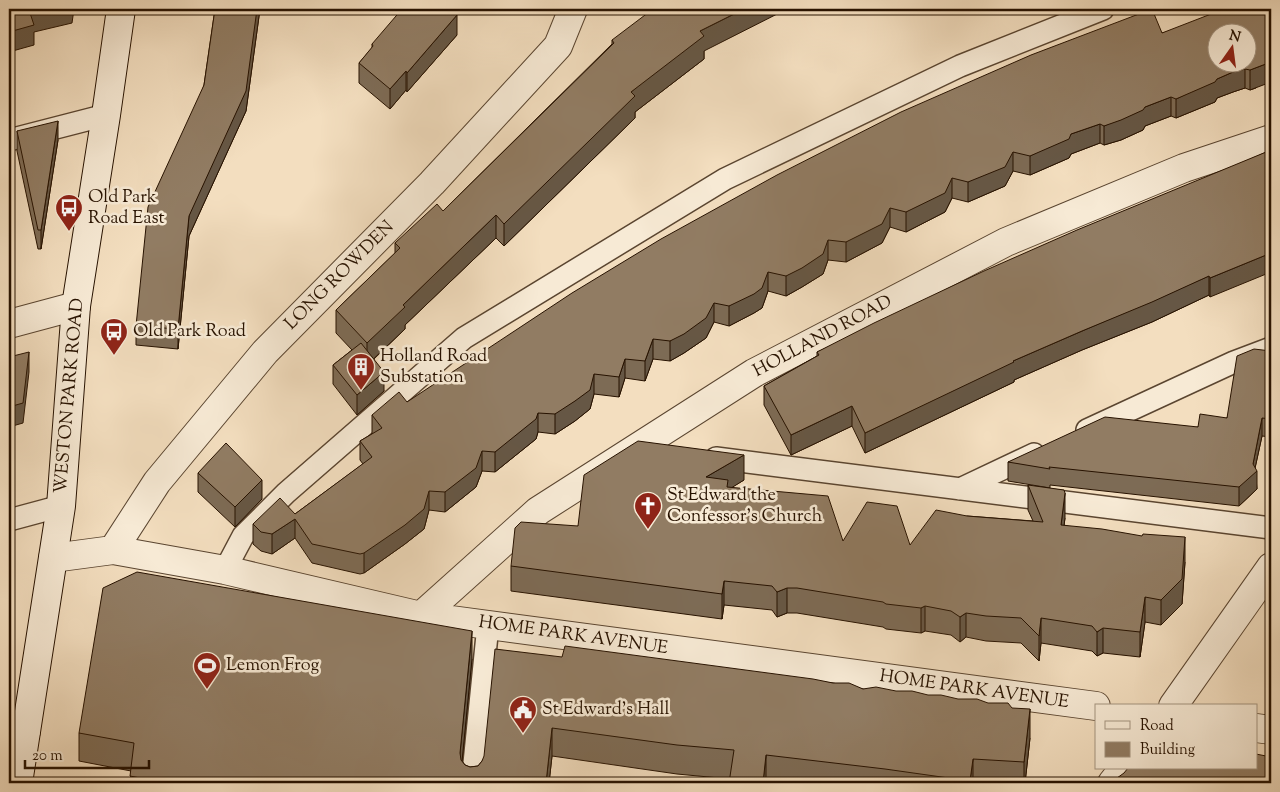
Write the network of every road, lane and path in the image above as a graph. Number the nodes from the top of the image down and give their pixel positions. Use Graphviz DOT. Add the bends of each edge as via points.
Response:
graph roads {
  1 [pos="121,9"];
  2 [pos="573,9"];
  3 [pos="1103,9"];
  4 [pos="106,115"];
  5 [pos="1271,139"];
  6 [pos="9,140"];
  7 [pos="76,306"];
  8 [pos="9,324"];
  9 [pos="1271,348"];
  10 [pos="636,448"];
  11 [pos="666,452"];
  12 [pos="695,455"];
  13 [pos="960,489"];
  14 [pos="61,506"];
  15 [pos="9,520"];
  16 [pos="1271,528"];
  17 [pos="113,550"];
  18 [pos="53,558"];
  19 [pos="1271,567"];
  20 [pos="225,570"];
  21 [pos="421,616"];
  22 [pos="488,625"];
  23 [pos="1175,704"];
  24 [pos="1095,706"];
  25 [pos="1258,728"];
  26 [pos="1271,730"];
  27 [pos="17,734"];
  28 [pos="1122,770"];
  29 [pos="18,783"];
  30 [pos="472,783"];
  31 [pos="1112,783"];
  1 -- 4 [label="street, WESTON PARK ROAD"];
  2 -- 17 [label="street, LONG ROWDEN" via="558,46 432,183 265,352 157,482"];
  3 -- 20 [label="lane" via="960,66 725,179 464,338 286,493 243,536"];
  4 -- 6 [label="lane"];
  4 -- 7 [label="street, WESTON PARK ROAD"];
  5 -- 10 [label="street, HOLLAND ROAD" via="1184,168 1006,242 754,373"];
  7 -- 8 [label="street"];
  7 -- 14 [label="street, WESTON PARK ROAD"];
  9 -- 13 [label="lane" via="1234,362"];
  10 -- 11 [label="lane"];
  10 -- 21 [label="street, HOLLAND ROAD" via="538,510"];
  12 -- 13 [label="lane"];
  13 -- 16 [label="lane"];
  14 -- 15 [label="lane"];
  14 -- 18 [label="street, WESTON PARK ROAD"];
  17 -- 18 [label="street, HOME PARK AVENUE"];
  17 -- 20 [label="street, HOME PARK AVENUE"];
  18 -- 27 [label="street, WESTON PARK ROAD"];
  19 -- 23 [label="street"];
  20 -- 21 [label="street, HOME PARK AVENUE"];
  21 -- 22 [label="street, HOME PARK AVENUE"];
  22 -- 24 [label="street, HOME PARK AVENUE"];
  22 -- 30 [label="lane"];
  25 -- 26 [label="street"];
  27 -- 29 [label="street, WESTON PARK ROAD"];
  28 -- 31 [label="street"];
}
